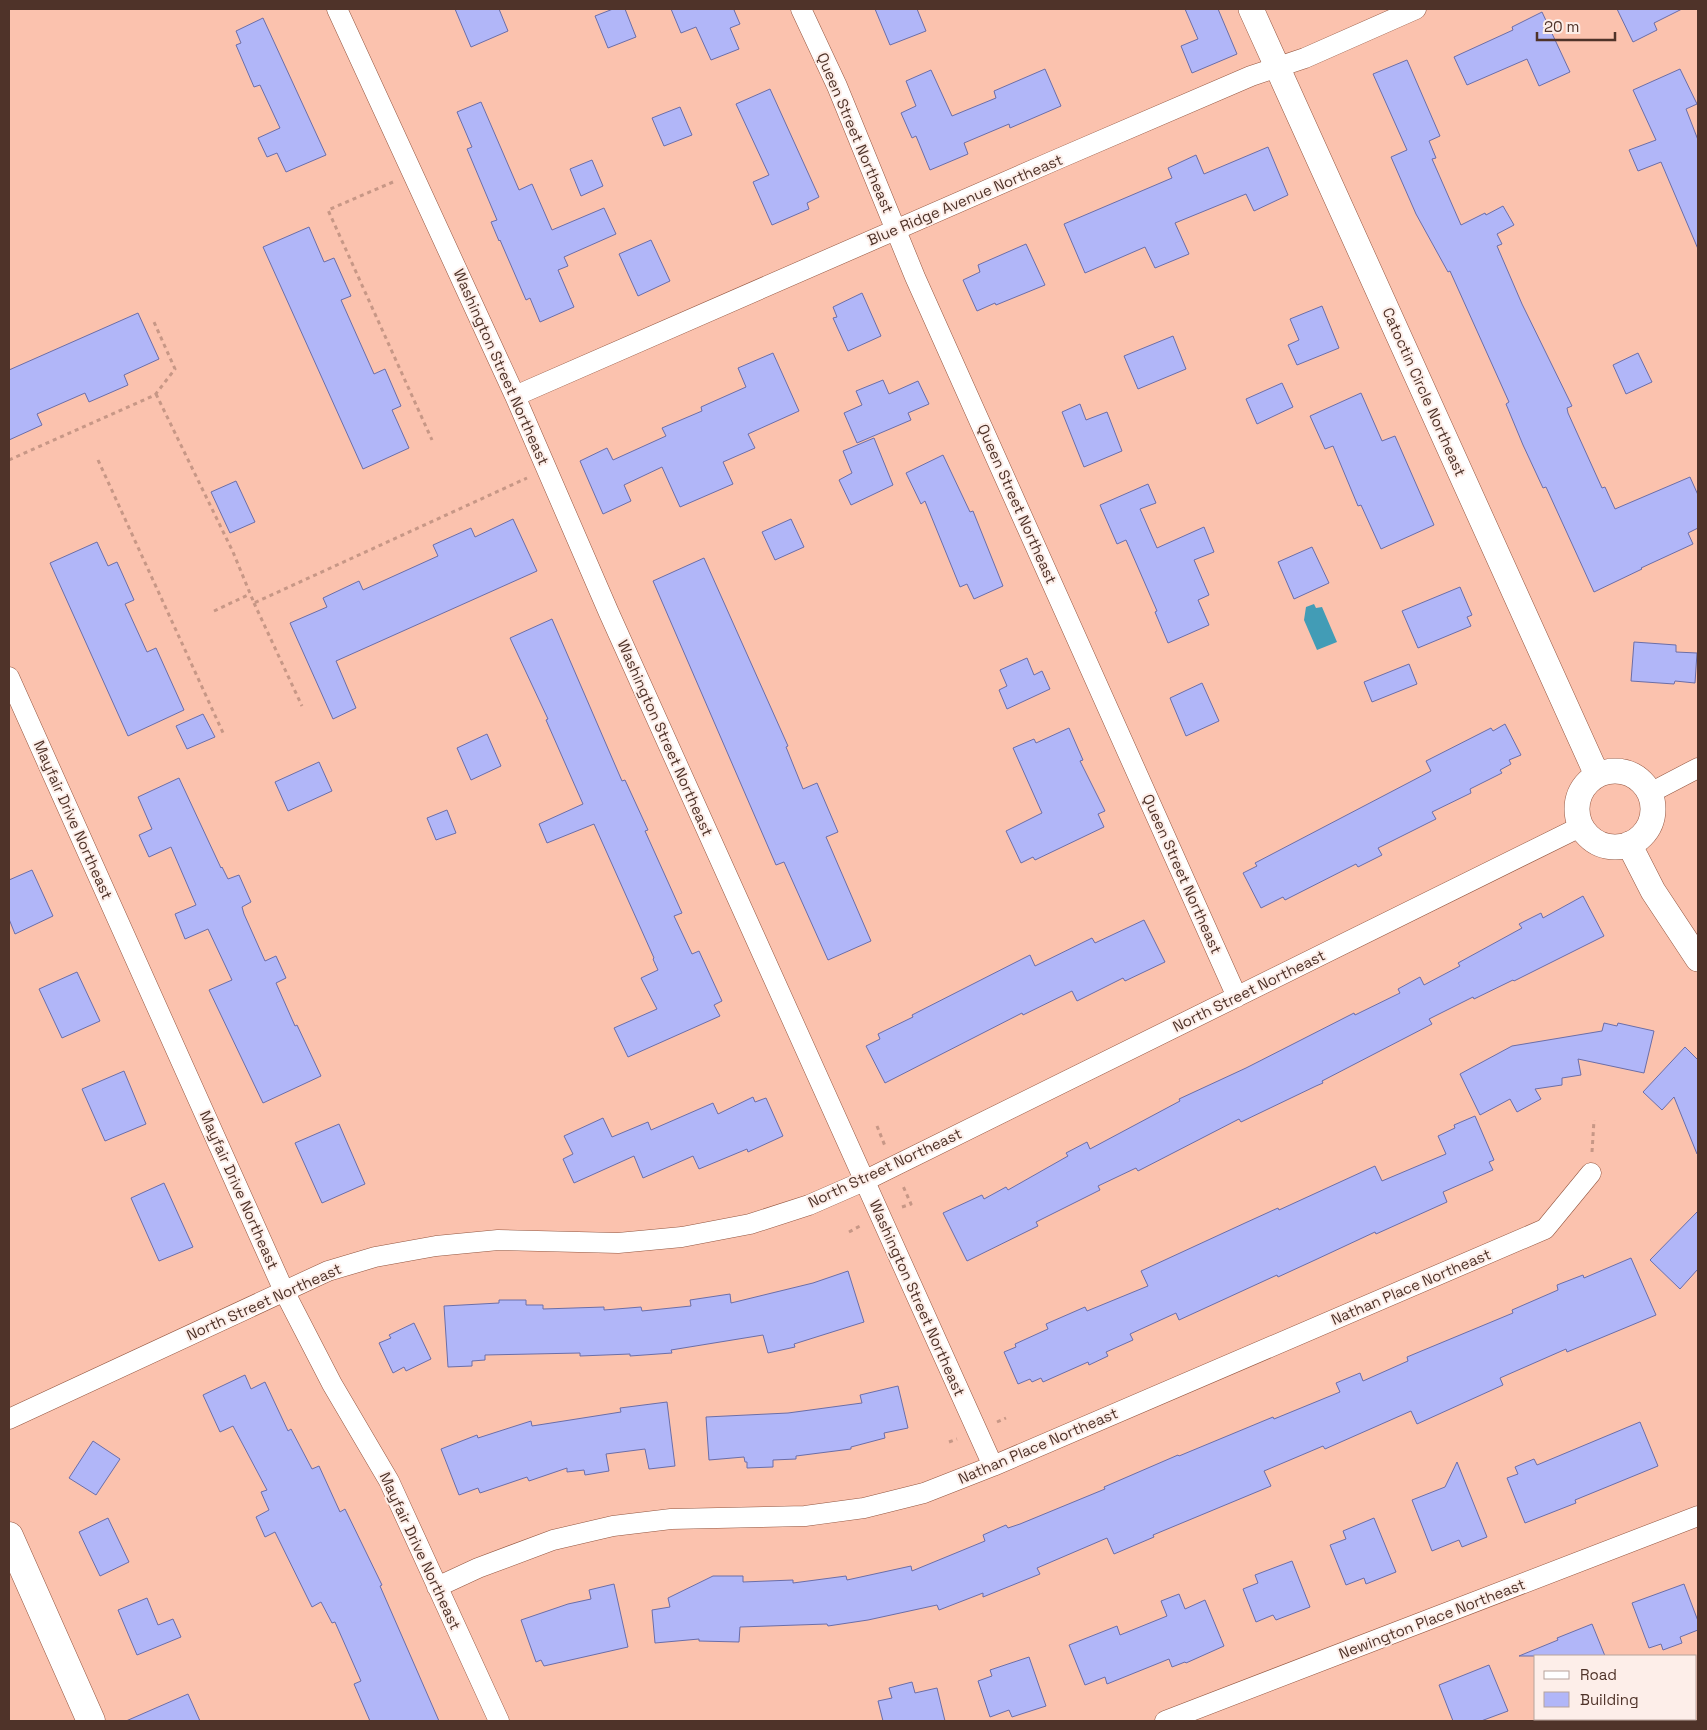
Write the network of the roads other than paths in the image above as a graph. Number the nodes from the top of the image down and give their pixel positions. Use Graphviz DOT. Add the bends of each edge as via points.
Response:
graph roads {
  1 [pos="337,9"];
  2 [pos="802,9"];
  3 [pos="1251,9"];
  4 [pos="1416,9"];
  5 [pos="1277,68"];
  6 [pos="896,229"];
  7 [pos="515,396"];
  8 [pos="9,677"];
  9 [pos="1698,768"];
  10 [pos="1598,775"];
  11 [pos="1650,792"];
  12 [pos="1582,826"];
  13 [pos="1629,844"];
  14 [pos="1698,959"];
  15 [pos="1236,997"];
  16 [pos="1592,1173"];
  17 [pos="864,1181"];
  18 [pos="284,1291"];
  19 [pos="9,1419"];
  20 [pos="993,1466"];
  21 [pos="1698,1516"];
  22 [pos="9,1536"];
  23 [pos="437,1587"];
  24 [pos="91,1721"];
  25 [pos="498,1721"];
  26 [pos="1165,1721"];
  1 -- 7 [label="street, Washington Street Northeast"];
  2 -- 6 [label="street, Queen Street Northeast"];
  3 -- 5 [label="street, Catoctin Circle Northeast"];
  4 -- 5 [label="street, Blue Ridge Avenue Northeast"];
  5 -- 6 [label="street, Blue Ridge Avenue Northeast"];
  5 -- 10 [label="street, Catoctin Circle Northeast"];
  6 -- 7 [label="street, Blue Ridge Avenue Northeast"];
  6 -- 15 [label="street, Queen Street Northeast"];
  7 -- 17 [label="street, Washington Street Northeast"];
  8 -- 18 [label="street, Mayfair Drive Northeast"];
  9 -- 11 [label="street"];
  10 -- 11 [label="street" via="1612,771 1627,773 1640,780"];
  10 -- 12 [label="street" via="1586,785 1579,798"];
  11 -- 13 [label="street" via="1653,807 1651,823 1642,836"];
  12 -- 13 [label="street" via="1597,842 1618,847"];
  12 -- 15 [label="street, North Street Northeast"];
  13 -- 14 [label="street" via="1654,891"];
  15 -- 17 [label="street, North Street Northeast"];
  16 -- 20 [label="street, Nathan Place Northeast" via="1545,1229"];
  17 -- 18 [label="street, North Street Northeast" via="809,1205 750,1224 682,1238 618,1243 498,1240 436,1246 376,1257 328,1271"];
  17 -- 20 [label="street, Washington Street Northeast"];
  18 -- 19 [label="street, North Street Northeast"];
  18 -- 23 [label="street, Mayfair Drive Northeast" via="332,1384 389,1481"];
  20 -- 23 [label="street, Nathan Place Northeast" via="924,1492 864,1508 806,1516 671,1519 605,1528 553,1540"];
  21 -- 26 [label="street, Newington Place Northeast"];
  22 -- 24 [label="main road"];
  23 -- 25 [label="street, Mayfair Drive Northeast"];
}
